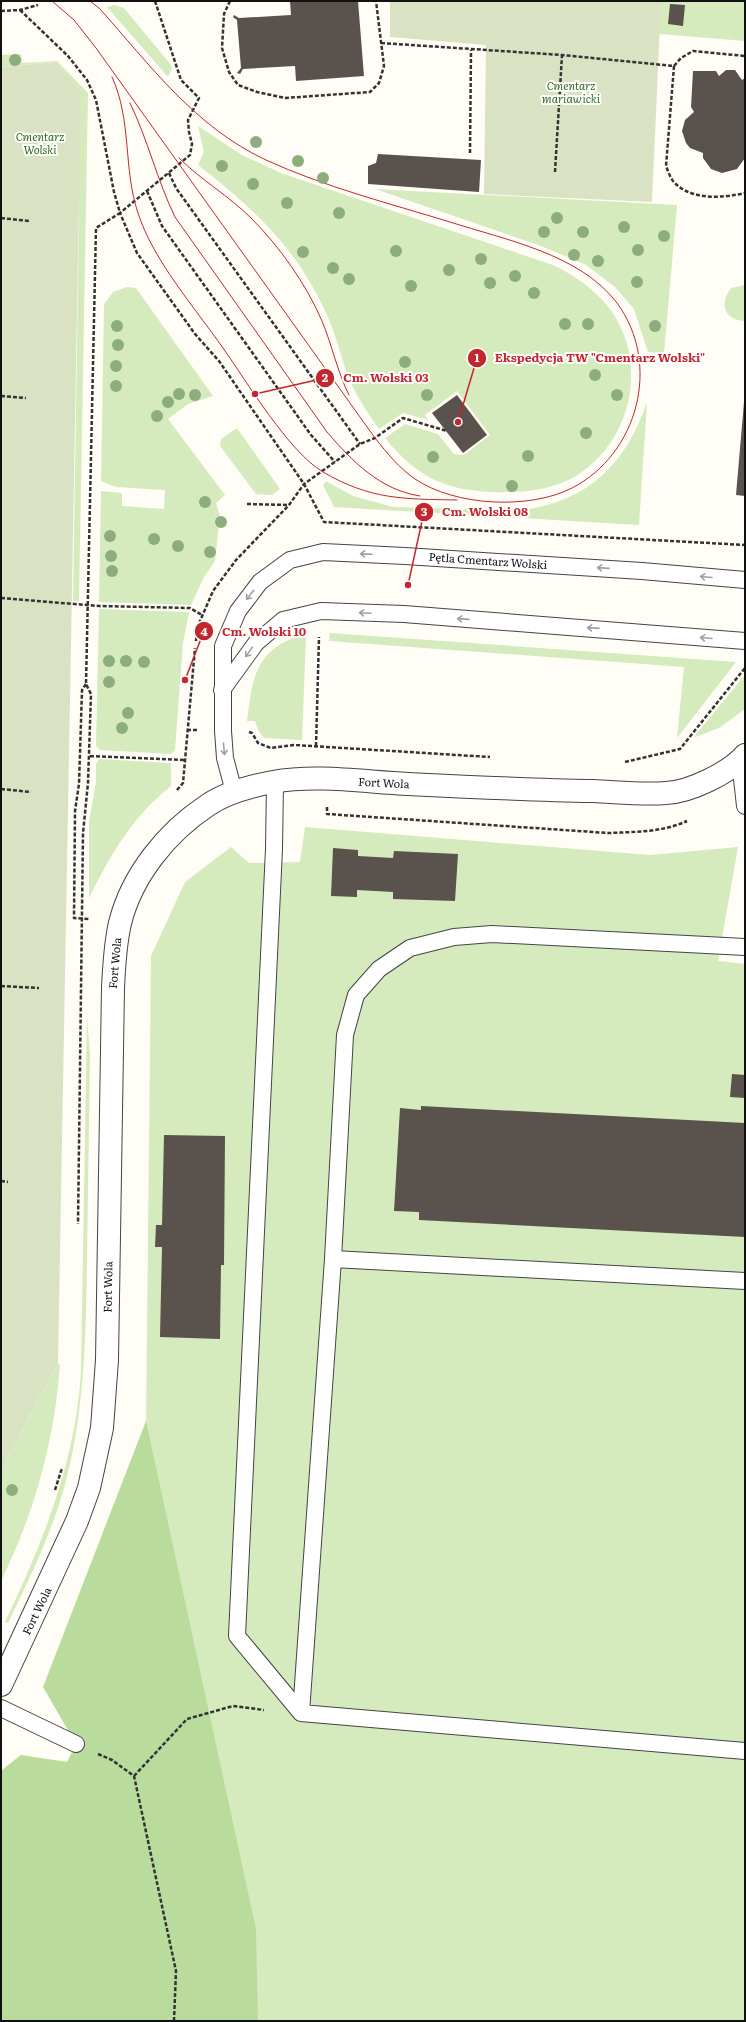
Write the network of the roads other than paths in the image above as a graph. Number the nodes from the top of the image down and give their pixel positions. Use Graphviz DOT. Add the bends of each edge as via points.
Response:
graph roads {
  1 [pos="745,580"];
  2 [pos="745,641"];
  3 [pos="222,690"];
  4 [pos="742,758"];
  5 [pos="275,782"];
  6 [pos="234,792"];
  7 [pos="745,806"];
  8 [pos="745,947"];
  9 [pos="333,1259"];
  10 [pos="745,1281"];
  11 [pos="1,1686"];
  12 [pos="1,1708"];
  13 [pos="301,1713"];
  14 [pos="76,1744"];
  15 [pos="745,1751"];
  1 -- 3 [label="lane, Pętla Cmentarz Wolski, one-way" via="642,571 323,552 290,560 260,582 238,611 224,646"];
  2 -- 3 [label="lane, one-way" via="404,614 321,610 283,620 256,643"];
  3 -- 6 [label="lane, Pętla Cmentarz Wolski, one-way" via="225,758"];
  4 -- 5 [label="street, Fort Wola" via="707,782 668,793 521,790 329,780"];
  4 -- 7 [label="lane"];
  5 -- 6 [label="street, Fort Wola"];
  5 -- 13 [label="lane" via="237,1636"];
  6 -- 11 [label="street, Fort Wola" via="209,804 165,841 144,868 130,894 120,922 115,948 113,988 107,1360 102,1428 89,1488 78,1521"];
  8 -- 9 [label="lane" via="492,934 454,937 410,948 379,969 356,995 345,1035"];
  9 -- 10 [label="lane"];
  9 -- 13 [label="lane"];
  12 -- 14 [label="lane"];
  13 -- 15 [label="lane"];
}
